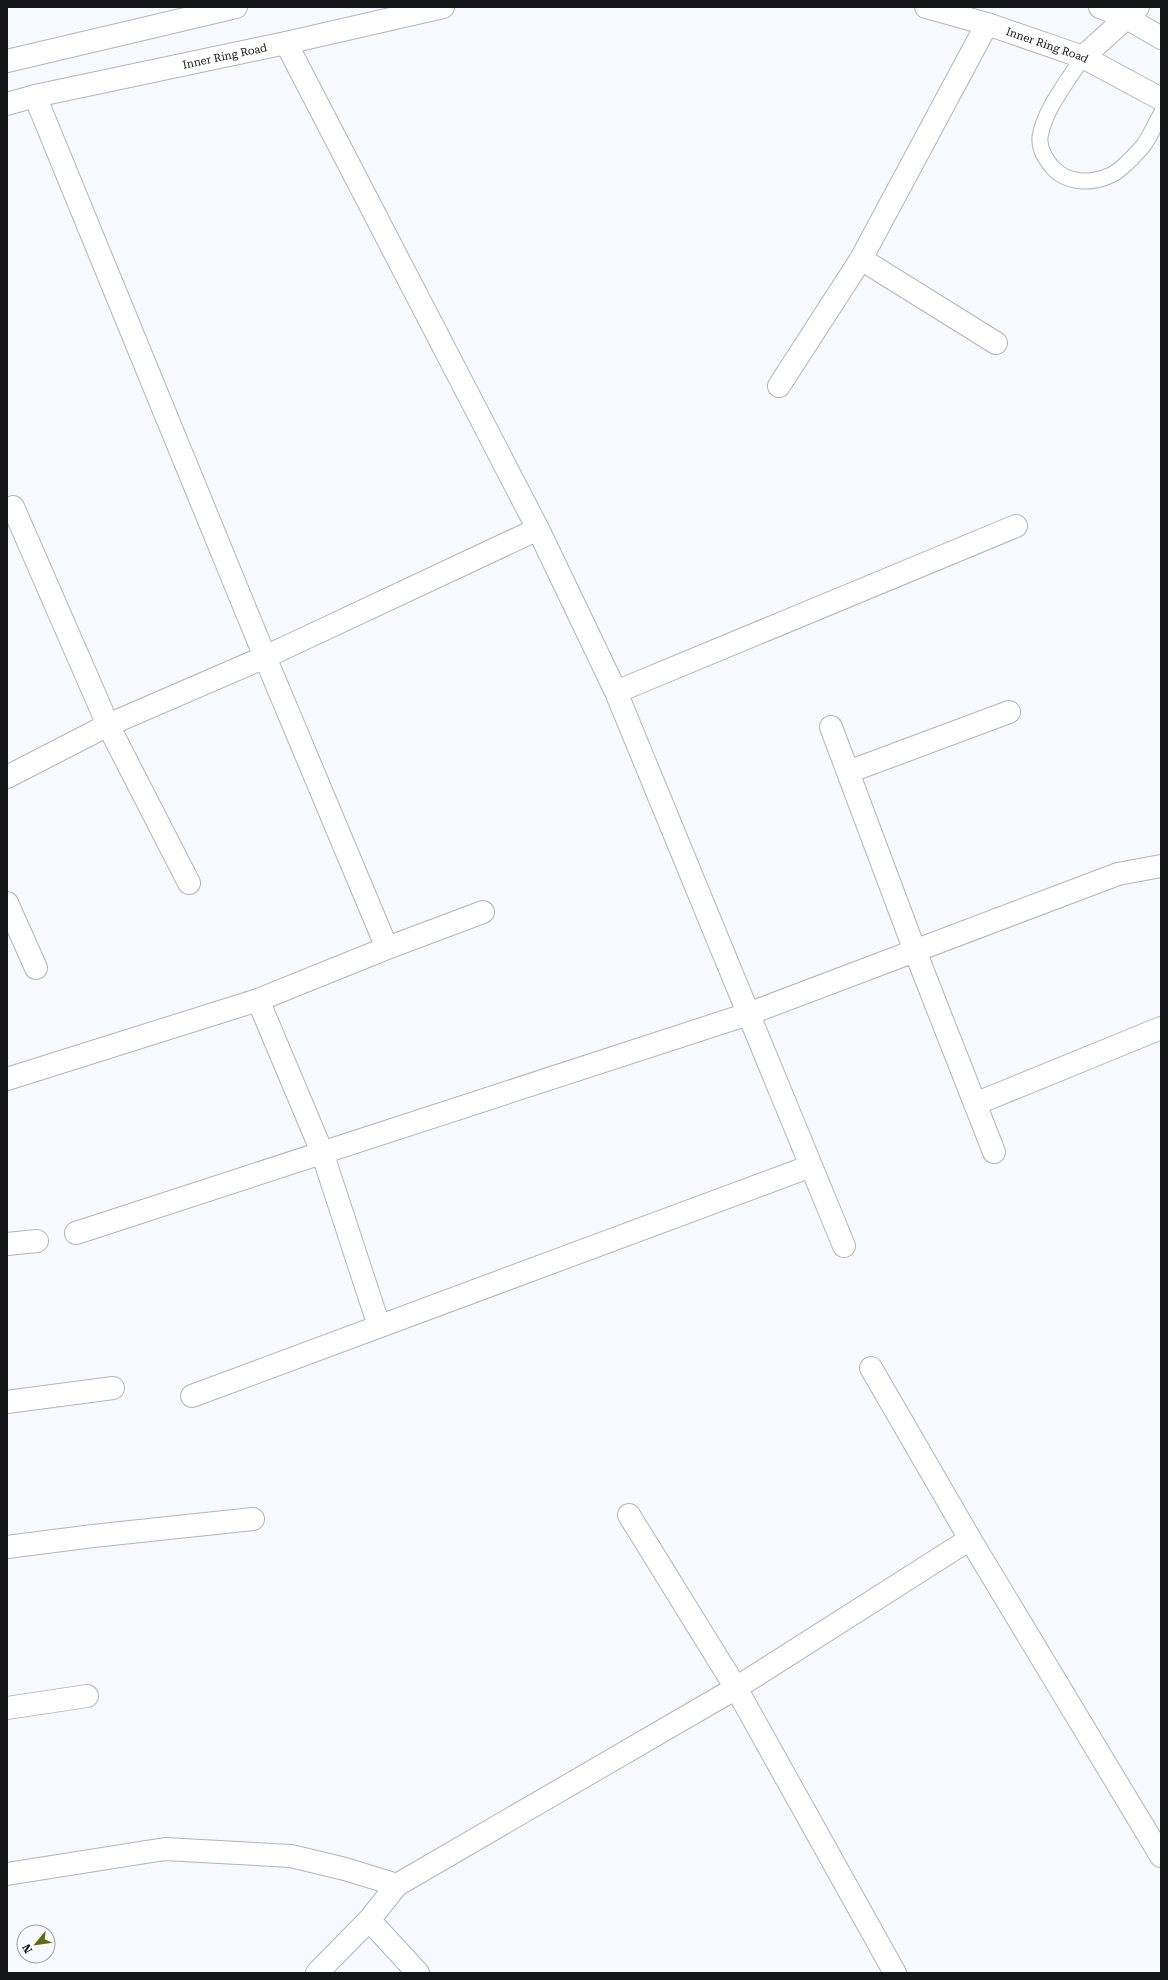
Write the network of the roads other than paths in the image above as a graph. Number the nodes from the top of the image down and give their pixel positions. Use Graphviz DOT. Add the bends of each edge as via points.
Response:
graph roads {
  1 [pos="236,7"];
  2 [pos="443,7"];
  3 [pos="926,7"];
  4 [pos="1100,7"];
  5 [pos="1132,12"];
  6 [pos="987,24"];
  7 [pos="1161,38"];
  8 [pos="286,43"];
  9 [pos="1083,57"];
  10 [pos="7,61"];
  11 [pos="35,96"];
  12 [pos="1161,99"];
  13 [pos="7,104"];
  14 [pos="1161,114"];
  15 [pos="861,259"];
  16 [pos="996,343"];
  17 [pos="779,386"];
  18 [pos="13,507"];
  19 [pos="1016,526"];
  20 [pos="538,529"];
  21 [pos="264,657"];
  22 [pos="616,692"];
  23 [pos="1009,712"];
  24 [pos="108,725"];
  25 [pos="831,727"];
  26 [pos="848,772"];
  27 [pos="7,777"];
  28 [pos="1161,866"];
  29 [pos="189,883"];
  30 [pos="7,903"];
  31 [pos="483,912"];
  32 [pos="387,948"];
  33 [pos="915,951"];
  34 [pos="36,968"];
  35 [pos="258,1000"];
  36 [pos="748,1014"];
  37 [pos="1161,1028"];
  38 [pos="7,1079"];
  39 [pos="975,1104"];
  40 [pos="322,1152"];
  41 [pos="994,1152"];
  42 [pos="811,1166"];
  43 [pos="76,1233"];
  44 [pos="37,1240"];
  45 [pos="7,1244"];
  46 [pos="844,1246"];
  47 [pos="379,1326"];
  48 [pos="871,1368"];
  49 [pos="113,1388"];
  50 [pos="192,1396"];
  51 [pos="7,1402"];
  52 [pos="629,1515"];
  53 [pos="252,1519"];
  54 [pos="970,1539"];
  55 [pos="7,1547"];
  56 [pos="736,1688"];
  57 [pos="87,1696"];
  58 [pos="7,1708"];
  59 [pos="1161,1856"];
  60 [pos="7,1874"];
  61 [pos="397,1885"];
  62 [pos="369,1920"];
  63 [pos="317,1973"];
  64 [pos="418,1973"];
  65 [pos="895,1973"];
  1 -- 10 [label="main road"];
  2 -- 8 [label="main road, Inner Ring Road"];
  3 -- 6 [label="main road, Inner Ring Road"];
  4 -- 5 [label="main road"];
  5 -- 7 [label="main road"];
  5 -- 9 [label="main road"];
  6 -- 9 [label="main road, Inner Ring Road"];
  6 -- 15 [label="main road"];
  8 -- 11 [label="main road, Inner Ring Road"];
  8 -- 20 [label="main road"];
  9 -- 12 [label="main road, Inner Ring Road"];
  9 -- 14 [label="lane" via="1053,106 1040,138 1043,156 1056,171 1075,181 1092,181 1112,174 1144,145"];
  11 -- 13 [label="main road, Inner Ring Road"];
  11 -- 21 [label="main road"];
  15 -- 16 [label="main road"];
  15 -- 17 [label="main road"];
  18 -- 24 [label="main road"];
  19 -- 22 [label="main road"];
  20 -- 21 [label="main road"];
  20 -- 22 [label="main road"];
  21 -- 24 [label="main road"];
  21 -- 32 [label="main road"];
  22 -- 36 [label="main road"];
  23 -- 26 [label="main road"];
  24 -- 27 [label="main road"];
  24 -- 29 [label="main road"];
  25 -- 26 [label="main road"];
  26 -- 33 [label="main road"];
  28 -- 33 [label="main road" via="1118,874"];
  30 -- 34 [label="main road"];
  31 -- 32 [label="main road"];
  32 -- 35 [label="main road"];
  33 -- 36 [label="main road"];
  33 -- 39 [label="main road"];
  35 -- 38 [label="main road"];
  35 -- 40 [label="main road"];
  36 -- 40 [label="main road"];
  36 -- 42 [label="main road"];
  37 -- 39 [label="main road"];
  39 -- 41 [label="main road"];
  40 -- 43 [label="main road"];
  40 -- 47 [label="main road"];
  42 -- 46 [label="main road"];
  42 -- 47 [label="main road"];
  44 -- 45 [label="main road"];
  47 -- 50 [label="main road"];
  48 -- 54 [label="main road"];
  49 -- 51 [label="main road"];
  52 -- 56 [label="main road"];
  53 -- 55 [label="main road"];
  54 -- 56 [label="main road"];
  54 -- 59 [label="main road"];
  56 -- 61 [label="main road"];
  56 -- 65 [label="main road"];
  57 -- 58 [label="main road"];
  60 -- 61 [label="main road" via="165,1849 291,1856"];
  61 -- 62 [label="main road"];
  62 -- 63 [label="main road"];
  62 -- 64 [label="main road"];
}
